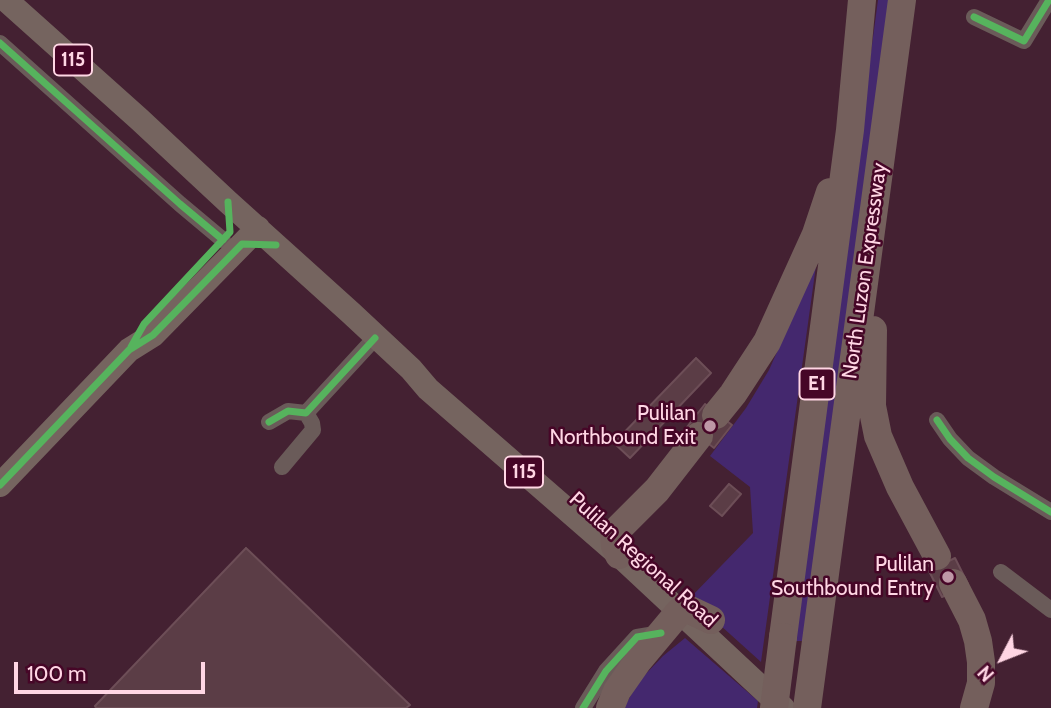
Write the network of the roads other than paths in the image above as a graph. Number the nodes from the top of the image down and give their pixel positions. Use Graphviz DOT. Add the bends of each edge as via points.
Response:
graph roads {
  1 [pos="6,0"];
  2 [pos="862,0"];
  3 [pos="902,0"];
  4 [pos="1049,0"];
  5 [pos="974,16"];
  6 [pos="0,43"];
  7 [pos="850,130"];
  8 [pos="873,212"];
  9 [pos="243,230"];
  10 [pos="375,338"];
  11 [pos="306,413"];
  12 [pos="937,421"];
  13 [pos="269,422"];
  14 [pos="282,467"];
  15 [pos="0,485"];
  16 [pos="1051,512"];
  17 [pos="617,544"];
  18 [pos="937,556"];
  19 [pos="1001,572"];
  20 [pos="953,583"];
  21 [pos="1051,610"];
  22 [pos="711,620"];
  23 [pos="670,623"];
  24 [pos="583,708"];
  25 [pos="610,708"];
  26 [pos="774,708"];
  27 [pos="783,708"];
  28 [pos="806,708"];
  29 [pos="974,708"];
  1 -- 9 [label="main road, Pulilan Regional Road / 115" via="139,119"];
  2 -- 7 [label="highway, North Luzon Expressway / E1"];
  3 -- 8 [label="highway, North Luzon Expressway / E1"];
  4 -- 5 [label="street" via="1024,41"];
  6 -- 9 [label="street" via="180,204"];
  7 -- 17 [label="highway" via="816,234 767,342 733,394"];
  7 -- 26 [label="highway, North Luzon Expressway / E1, bridge"];
  8 -- 18 [label="highway" via="872,406 886,457"];
  8 -- 28 [label="highway, North Luzon Expressway / E1"];
  9 -- 10 [label="main road, Pulilan Regional Road / 115" via="351,313"];
  9 -- 15 [label="main road" via="153,335 129,350"];
  10 -- 11 [label="street"];
  10 -- 17 [label="main road, Pulilan Regional Road / 115" via="411,369 449,388"];
  11 -- 13 [label="street" via="288,411"];
  11 -- 14 [label="street" via="313,430"];
  12 -- 16 [label="street" via="968,458"];
  17 -- 22 [label="main road, Pulilan Regional Road / 115"];
  17 -- 23 [label="main road, Pulilan Regional Road / 115"];
  19 -- 21 [label="street"];
  20 -- 29 [label="highway" via="978,640 981,682"];
  22 -- 23 [label="highway" via="682,610"];
  22 -- 28 [label="main road, Pulilan Regional Road / 115"];
  23 -- 24 [label="street" via="637,637 606,671"];
  23 -- 25 [label="highway" via="638,661"];
  23 -- 27 [label="main road, Pulilan Regional Road / 115"];
}
